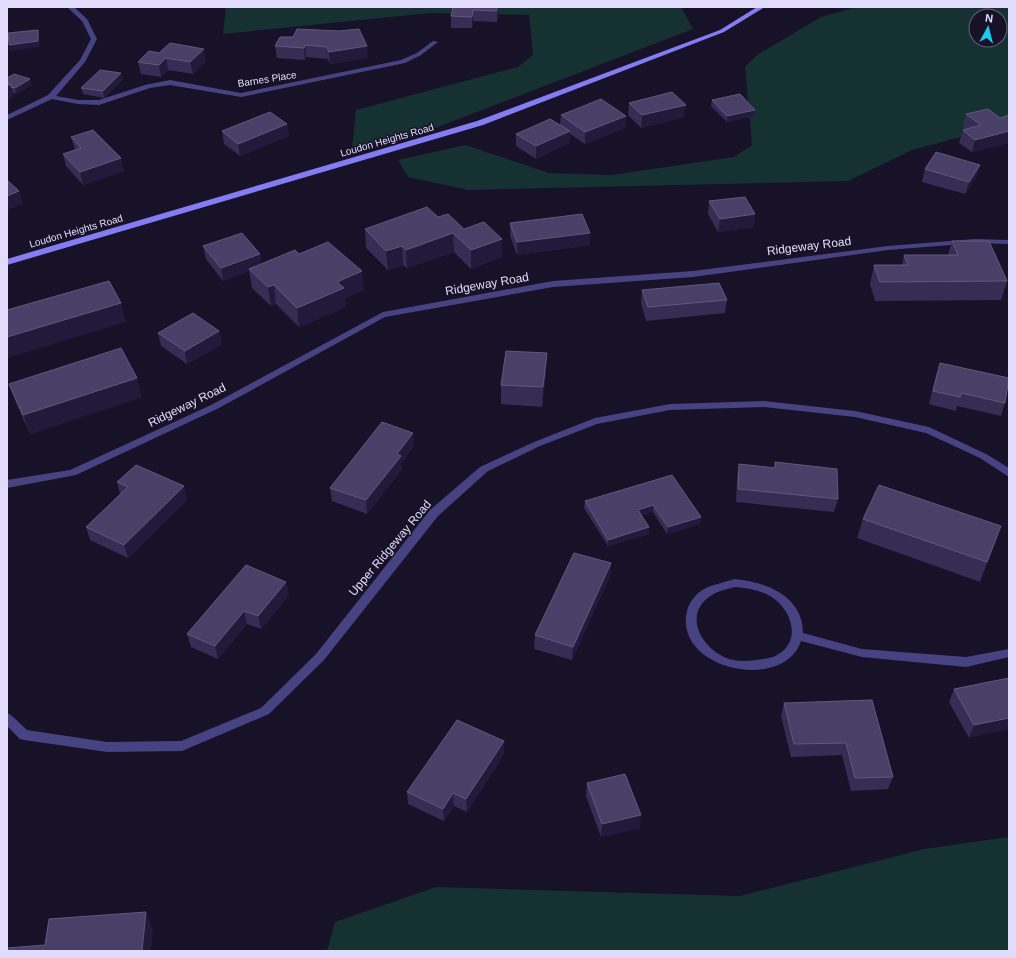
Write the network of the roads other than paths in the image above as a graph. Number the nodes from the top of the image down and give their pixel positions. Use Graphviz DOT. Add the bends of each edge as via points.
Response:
graph roads {
  1 [pos="70,7"];
  2 [pos="762,7"];
  3 [pos="435,42"];
  4 [pos="51,97"];
  5 [pos="7,118"];
  6 [pos="1009,242"];
  7 [pos="7,262"];
  8 [pos="1009,473"];
  9 [pos="7,484"];
  10 [pos="798,636"];
  11 [pos="1009,653"];
  12 [pos="7,718"];
  1 -- 4 [label="street" via="85,20 94,39 83,61"];
  2 -- 7 [label="street, Loudon Heights Road" via="722,31 480,123"];
  3 -- 4 [label="street, Barnes Place" via="403,62 240,95 163,83 144,87 105,102"];
  4 -- 5 [label="street"];
  6 -- 9 [label="street, Ridgeway Road" via="975,241 888,248 693,274 553,284 383,315 214,407 72,473"];
  8 -- 12 [label="street, Upper Ridgeway Road" via="983,456 929,430 855,414 764,404 670,407 595,421 484,469 434,513 320,657 265,711 182,746 107,747 24,735"];
  10 -- 10 [label="street" via="798,623 782,598 752,585 735,583 719,586 706,592 696,601 690,613 691,628 697,642 709,654 726,663 745,667 764,666 780,660 792,650"];
  10 -- 11 [label="street" via="862,653 966,662"];
}
